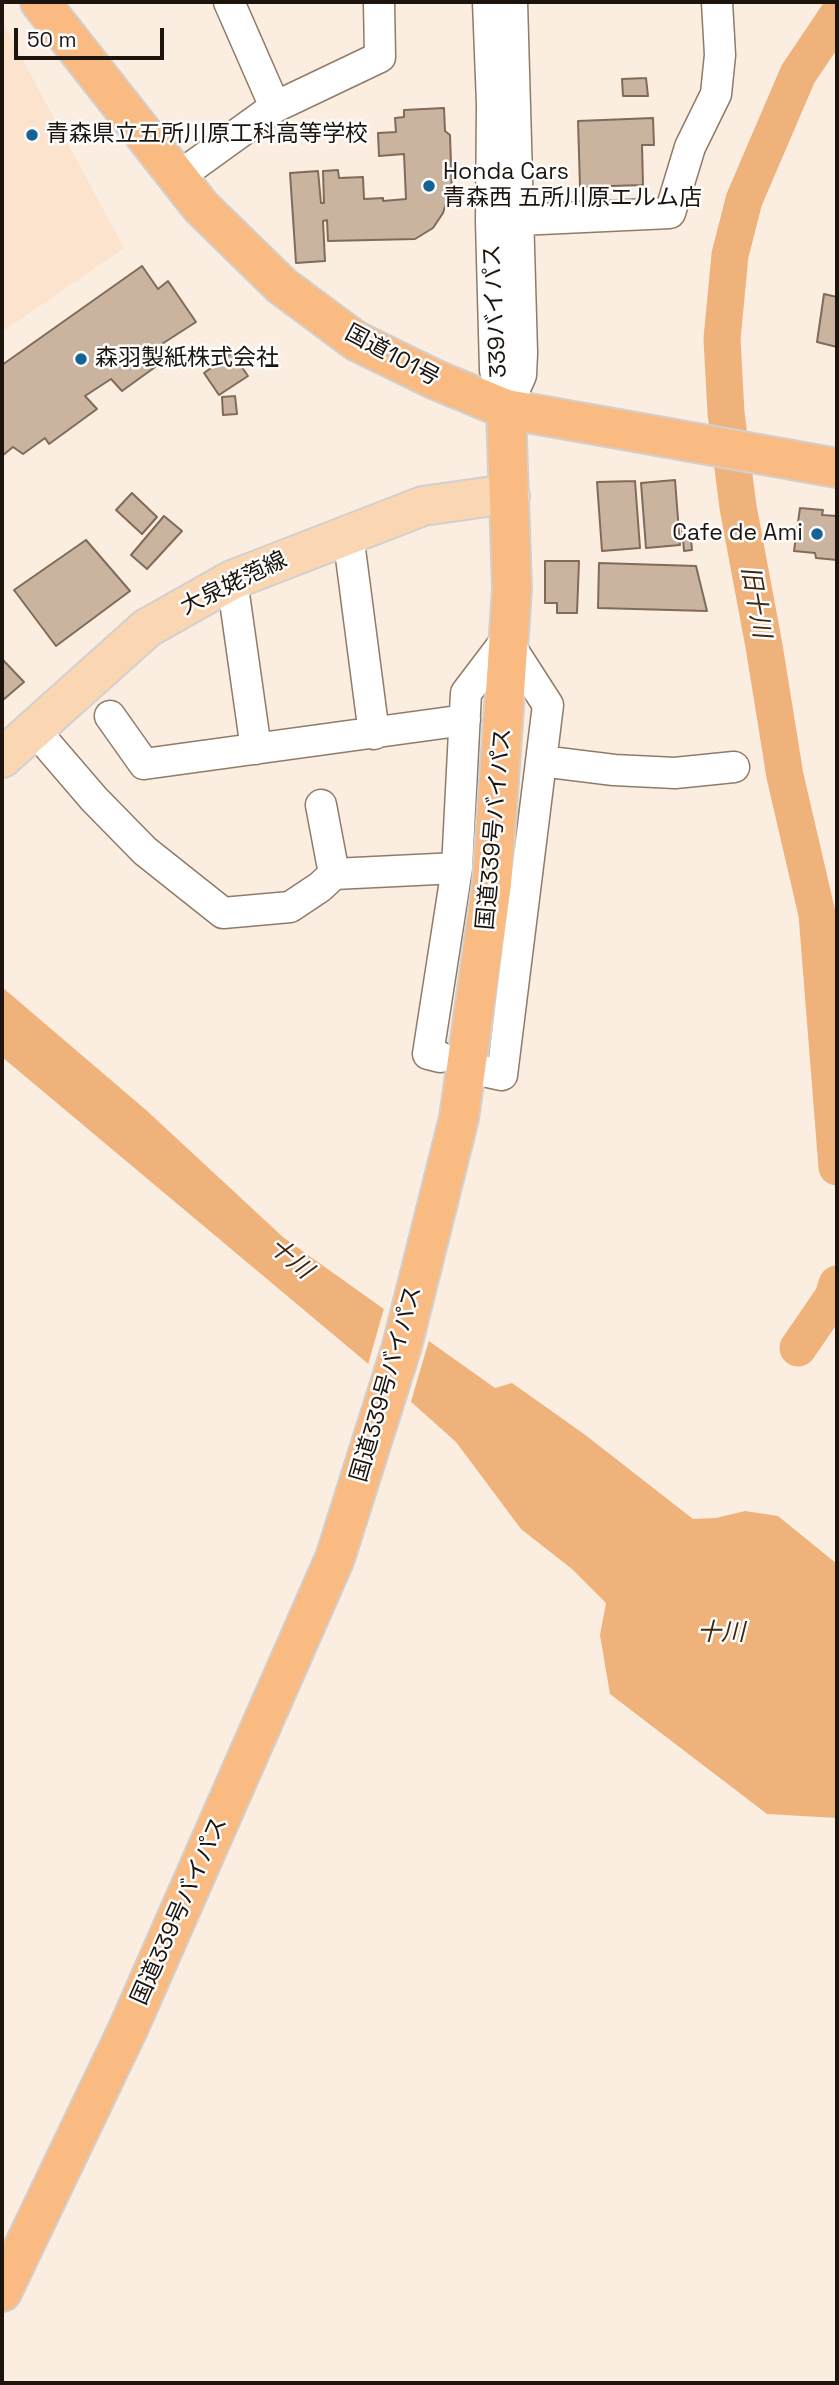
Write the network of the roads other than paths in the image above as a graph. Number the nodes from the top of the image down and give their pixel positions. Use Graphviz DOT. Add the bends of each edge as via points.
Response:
graph roads {
  1 [pos="40,2"];
  2 [pos="229,2"];
  3 [pos="379,2"];
  4 [pos="488,2"];
  5 [pos="512,2"];
  6 [pos="718,2"];
  7 [pos="275,107"];
  8 [pos="178,177"];
  9 [pos="504,221"];
  10 [pos="506,409"];
  11 [pos="837,468"];
  12 [pos="510,496"];
  13 [pos="348,534"];
  14 [pos="232,580"];
  15 [pos="510,641"];
  16 [pos="110,716"];
  17 [pos="465,720"];
  18 [pos="33,728"];
  19 [pos="374,734"];
  20 [pos="256,749"];
  21 [pos="2,758"];
  22 [pos="541,761"];
  23 [pos="734,767"];
  24 [pos="321,805"];
  25 [pos="457,867"];
  26 [pos="334,874"];
  27 [pos="440,1057"];
  28 [pos="488,1072"];
  29 [pos="2,2292"];
  1 -- 8 [label="highway, 国道101号"];
  2 -- 7 [label="street"];
  3 -- 7 [label="street" via="380,57"];
  4 -- 9 [label="street, 339バイパス"];
  5 -- 9 [label="street"];
  6 -- 9 [label="street" via="716,94 690,148 670,213"];
  7 -- 8 [label="street"];
  8 -- 10 [label="highway, 国道101号" via="201,207 282,286 356,341"];
  9 -- 10 [label="street, 339バイパス" via="495,370"];
  10 -- 11 [label="highway, 国道101号"];
  10 -- 12 [label="highway, 国道339号バイパス"];
  12 -- 13 [label="main road, 大泉姥萢線" via="423,506"];
  12 -- 15 [label="highway, 国道339号バイパス"];
  13 -- 14 [label="main road, 大泉姥萢線"];
  13 -- 19 [label="street"];
  14 -- 18 [label="main road, 大泉姥萢線" via="147,628"];
  14 -- 20 [label="street"];
  15 -- 17 [label="street" via="466,693"];
  15 -- 22 [label="street" via="548,705"];
  15 -- 29 [label="highway, 国道339号バイパス" via="492,883 459,1118 401,1346 335,1558 128,2029"];
  16 -- 20 [label="street" via="144,764"];
  17 -- 19 [label="street"];
  17 -- 25 [label="street"];
  18 -- 21 [label="main road, 大泉姥萢線"];
  18 -- 26 [label="street" via="145,851 223,913 290,907"];
  19 -- 20 [label="street"];
  22 -- 23 [label="street" via="675,773"];
  22 -- 28 [label="street" via="502,1075"];
  24 -- 26 [label="street"];
  25 -- 26 [label="street"];
  25 -- 27 [label="street" via="428,1054"];
}
